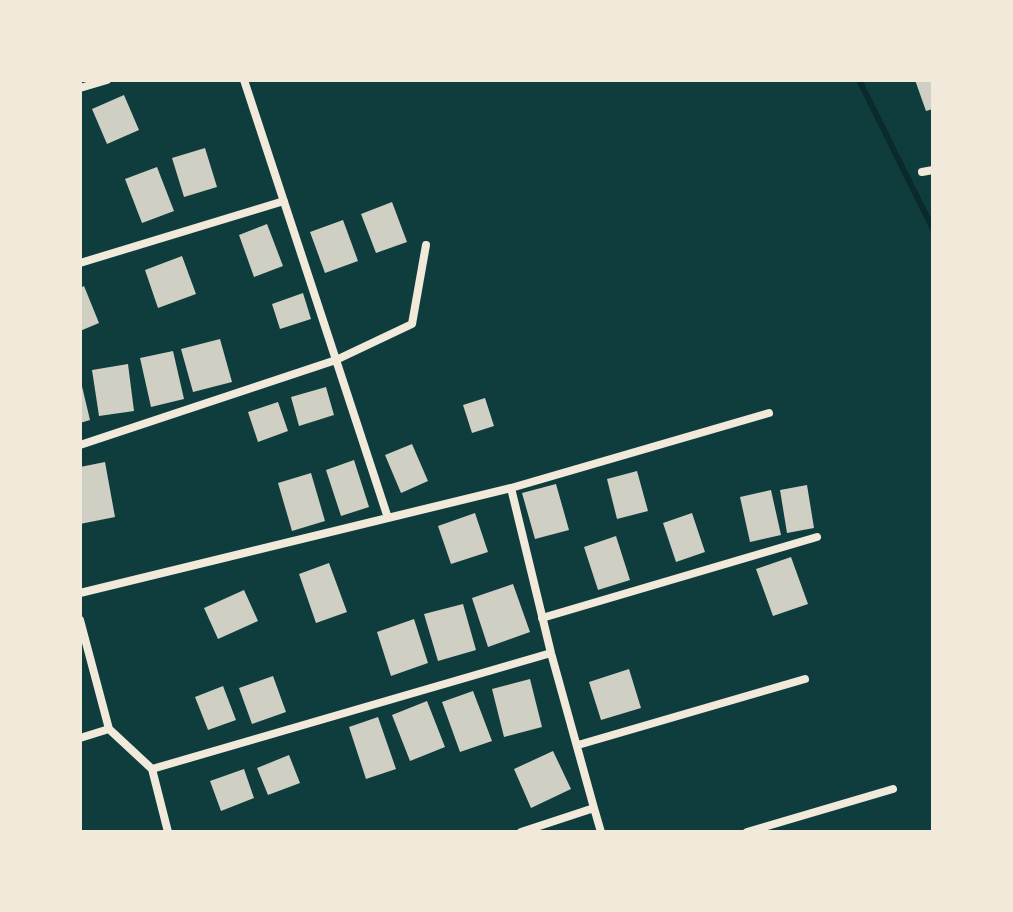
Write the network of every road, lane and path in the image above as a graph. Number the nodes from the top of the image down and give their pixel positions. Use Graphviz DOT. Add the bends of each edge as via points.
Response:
graph roads {
  1 [pos="107,80"];
  2 [pos="244,80"];
  3 [pos="80,88"];
  4 [pos="933,170"];
  5 [pos="922,172"];
  6 [pos="284,201"];
  7 [pos="426,245"];
  8 [pos="80,263"];
  9 [pos="336,360"];
  10 [pos="769,413"];
  11 [pos="80,445"];
  12 [pos="511,488"];
  13 [pos="388,518"];
  14 [pos="817,537"];
  15 [pos="80,593"];
  16 [pos="542,618"];
  17 [pos="80,620"];
  18 [pos="551,653"];
  19 [pos="805,679"];
  20 [pos="109,729"];
  21 [pos="80,738"];
  22 [pos="578,745"];
  23 [pos="152,769"];
  24 [pos="893,789"];
  25 [pos="594,808"];
  26 [pos="168,832"];
  27 [pos="521,832"];
  28 [pos="601,832"];
  29 [pos="747,832"];
  1 -- 3 [label="street"];
  2 -- 6 [label="street"];
  4 -- 5 [label="street"];
  6 -- 8 [label="street"];
  6 -- 9 [label="street"];
  7 -- 9 [label="street" via="412,324"];
  9 -- 11 [label="street"];
  9 -- 13 [label="street"];
  10 -- 12 [label="street"];
  12 -- 13 [label="street"];
  12 -- 16 [label="street"];
  13 -- 15 [label="street"];
  14 -- 16 [label="street"];
  16 -- 18 [label="street"];
  17 -- 20 [label="street"];
  18 -- 22 [label="street"];
  18 -- 23 [label="street"];
  19 -- 22 [label="street"];
  20 -- 21 [label="street"];
  20 -- 23 [label="street"];
  22 -- 25 [label="street"];
  23 -- 26 [label="street"];
  24 -- 29 [label="street"];
  25 -- 27 [label="street"];
  25 -- 28 [label="street"];
}
